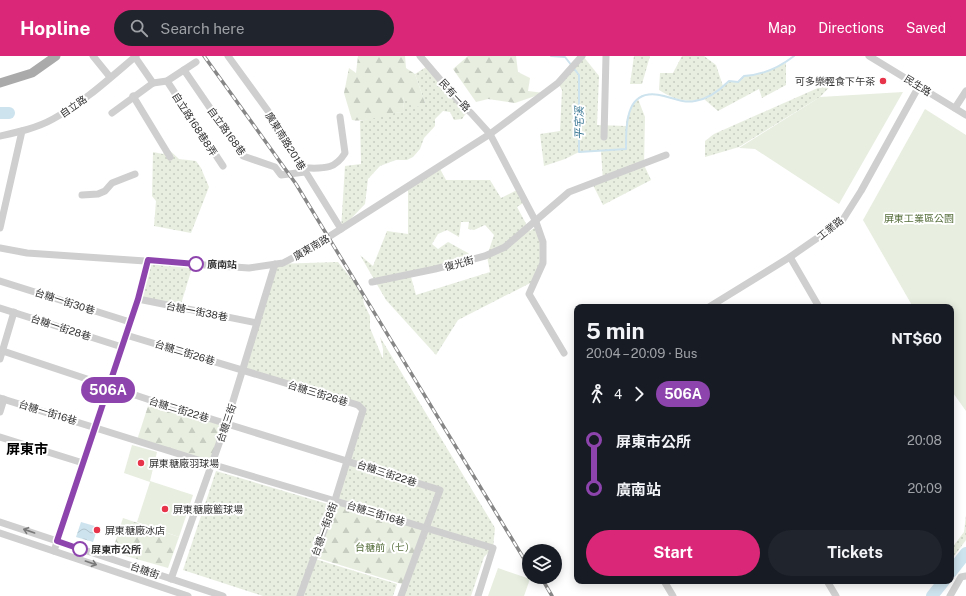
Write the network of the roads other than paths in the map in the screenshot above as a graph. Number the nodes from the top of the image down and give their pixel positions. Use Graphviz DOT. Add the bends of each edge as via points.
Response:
graph roads {
  1 [pos="56,56"];
  2 [pos="93,56"];
  3 [pos="136,56"];
  4 [pos="228,56"];
  5 [pos="420,56"];
  6 [pos="582,56"];
  7 [pos="606,56"];
  8 [pos="869,56"];
  9 [pos="196,62"];
  10 [pos="184,70"];
  11 [pos="110,77"];
  12 [pos="167,81"];
  13 [pos="153,83"];
  14 [pos="0,84"];
  15 [pos="919,86"];
  16 [pos="966,91"];
  17 [pos="133,96"];
  18 [pos="955,108"];
  19 [pos="112,113"];
  20 [pos="966,115"];
  21 [pos="340,117"];
  22 [pos="22,132"];
  23 [pos="490,134"];
  24 [pos="0,136"];
  25 [pos="604,136"];
  26 [pos="666,155"];
  27 [pos="170,157"];
  28 [pos="223,166"];
  29 [pos="304,170"];
  30 [pos="135,174"];
  31 [pos="82,195"];
  32 [pos="536,222"];
  33 [pos="0,228"];
  34 [pos="340,229"];
  35 [pos="0,248"];
  36 [pos="790,257"];
  37 [pos="148,260"];
  38 [pos="275,264"];
  39 [pos="0,281"];
  40 [pos="372,282"];
  41 [pos="138,299"];
  42 [pos="714,304"];
  43 [pos="817,304"];
  44 [pos="0,308"];
  45 [pos="14,312"];
  46 [pos="130,322"];
  47 [pos="257,323"];
  48 [pos="126,335"];
  49 [pos="122,347"];
  50 [pos="1,351"];
  51 [pos="564,353"];
  52 [pos="0,359"];
  53 [pos="243,370"];
  54 [pos="109,386"];
  55 [pos="2,398"];
  56 [pos="0,412"];
  57 [pos="226,424"];
  58 [pos="95,427"];
  59 [pos="0,437"];
  60 [pos="347,461"];
  61 [pos="83,463"];
  62 [pos="211,464"];
  63 [pos="334,500"];
  64 [pos="0,522"];
  65 [pos="426,528"];
  66 [pos="0,533"];
  67 [pos="57,541"];
  68 [pos="54,551"];
  69 [pos="966,576"];
  70 [pos="172,579"];
  71 [pos="666,584"];
  72 [pos="829,584"];
  73 [pos="188,596"];
  74 [pos="223,596"];
  75 [pos="300,596"];
  76 [pos="401,596"];
  77 [pos="478,596"];
  78 [pos="673,596"];
  79 [pos="836,596"];
  80 [pos="950,596"];
  1 -- 14 [label="main road" via="32,73"];
  2 -- 11 [label="street"];
  3 -- 11 [label="street, 自立路"];
  3 -- 13 [label="street"];
  4 -- 29 [label="street, 廣東南路201巷" via="268,111"];
  5 -- 23 [label="street, 民有一路"];
  6 -- 23 [label="street, 廣東南路" via="546,93"];
  7 -- 25 [label="street"];
  8 -- 15 [label="street, 民生路"];
  9 -- 10 [label="street"];
  10 -- 12 [label="street"];
  10 -- 29 [label="street, 自立路168巷" via="243,156 275,167 281,175"];
  11 -- 22 [label="street, 自立路" via="52,120"];
  12 -- 13 [label="street"];
  12 -- 28 [label="street, 自立路168巷8弄"];
  13 -- 17 [label="street"];
  15 -- 18 [label="street, 民生路"];
  15 -- 36 [label="street, 工業路" via="842,221"];
  16 -- 18 [label="street"];
  17 -- 19 [label="street"];
  17 -- 27 [label="street"];
  18 -- 20 [label="street, 民生路"];
  21 -- 29 [label="street" via="345,153 341,160 330,168"];
  22 -- 24 [label="street, 自立路"];
  22 -- 33 [label="street"];
  23 -- 32 [label="street"];
  23 -- 34 [label="street, 廣東南路"];
  26 -- 32 [label="street, 復光街" via="569,192"];
  29 -- 34 [label="street, 廣東南路201巷"];
  30 -- 31 [label="street" via="112,183 98,194"];
  32 -- 40 [label="street, 復光街" via="505,247 485,256"];
  32 -- 51 [label="street" via="543,242 543,262 529,294"];
  34 -- 38 [label="street, 廣東南路" via="295,257"];
  35 -- 37 [label="street, 廣東南路" via="27,253"];
  36 -- 42 [label="street, 工業路"];
  36 -- 43 [label="street"];
  37 -- 38 [label="street, 廣東南路" via="249,268"];
  37 -- 41 [label="street"];
  38 -- 47 [label="street, 台糖三街"];
  39 -- 46 [label="street, 台糖一街30巷"];
  41 -- 46 [label="street"];
  41 -- 47 [label="street, 台糖一街38巷"];
  44 -- 45 [label="street, 台糖一街28巷"];
  45 -- 49 [label="street, 台糖一街28巷"];
  45 -- 50 [label="street"];
  46 -- 48 [label="street"];
  47 -- 53 [label="street, 台糖三街"];
  48 -- 49 [label="street"];
  48 -- 53 [label="street, 台糖二街26巷"];
  49 -- 54 [label="street"];
  50 -- 52 [label="street"];
  50 -- 54 [label="street, 台糖二街22巷"];
  53 -- 57 [label="street, 台糖三街"];
  53 -- 60 [label="street, 台糖三街26巷" via="358,405 363,410"];
  54 -- 57 [label="street, 台糖二街22巷"];
  54 -- 58 [label="street"];
  55 -- 56 [label="street"];
  55 -- 58 [label="street, 台糖一街16巷"];
  57 -- 60 [label="street, 台糖三街22巷"];
  57 -- 62 [label="street, 台糖三街"];
  58 -- 61 [label="street"];
  58 -- 62 [label="street, 台糖一街16巷"];
  59 -- 61 [label="street"];
  60 -- 63 [label="street, 台糖一街8街"];
  60 -- 65 [label="street, 台糖三街22巷" via="440,490"];
  61 -- 67 [label="street"];
  62 -- 63 [label="street, 台糖三街16巷"];
  62 -- 70 [label="street, 台糖三街"];
  63 -- 65 [label="street, 台糖三街16巷"];
  63 -- 75 [label="street, 台糖一街8街"];
  67 -- 64 [label="street, 台糖街, one-way"];
  65 -- 76 [label="street, 台糖三街22巷"];
  65 -- 77 [label="street, 台糖三街16巷" via="493,548"];
  66 -- 68 [label="street, 台糖街"];
  67 -- 68 [label="street"];
  67 -- 70 [label="street, 台糖街"];
  68 -- 73 [label="street, 台糖街, one-way"];
  69 -- 80 [label="street" via="962,577"];
  70 -- 74 [label="street, 台糖街"];
  71 -- 78 [label="street"];
  72 -- 79 [label="street"];
}
